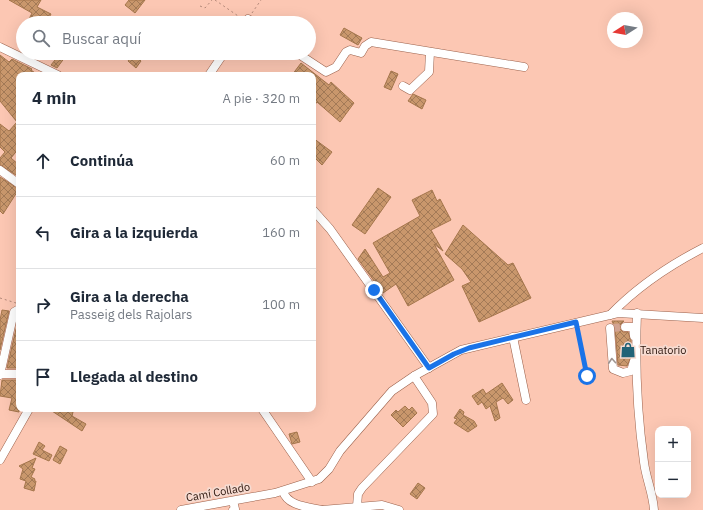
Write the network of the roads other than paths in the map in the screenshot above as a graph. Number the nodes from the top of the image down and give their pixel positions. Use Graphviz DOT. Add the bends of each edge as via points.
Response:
graph roads {
  1 [pos="0,47"];
  2 [pos="430,52"];
  3 [pos="16,55"];
  4 [pos="27,60"];
  5 [pos="219,60"];
  6 [pos="308,60"];
  7 [pos="524,66"];
  8 [pos="52,72"];
  9 [pos="211,72"];
  10 [pos="404,86"];
  11 [pos="0,170"];
  12 [pos="16,182"];
  13 [pos="316,213"];
  14 [pos="703,248"];
  15 [pos="637,313"];
  16 [pos="16,314"];
  17 [pos="609,315"];
  18 [pos="703,318"];
  19 [pos="625,327"];
  20 [pos="513,337"];
  21 [pos="429,368"];
  22 [pos="0,374"];
  23 [pos="16,374"];
  24 [pos="414,376"];
  25 [pos="526,400"];
  26 [pos="27,412"];
  27 [pos="264,412"];
  28 [pos="0,460"];
  29 [pos="312,482"];
  30 [pos="283,491"];
  31 [pos="233,501"];
  32 [pos="357,506"];
  33 [pos="181,510"];
  34 [pos="233,510"];
  35 [pos="322,510"];
  36 [pos="399,510"];
  37 [pos="654,510"];
  1 -- 3 [label="street"];
  2 -- 6 [label="street" via="371,42 365,46 361,54 350,50 346,52 336,67 326,72"];
  2 -- 7 [label="street"];
  2 -- 10 [label="street" via="429,72 410,90"];
  4 -- 8 [label="street"];
  5 -- 9 [label="street"];
  11 -- 12 [label="street"];
  13 -- 21 [label="street" via="330,229"];
  14 -- 17 [label="street" via="635,290"];
  15 -- 17 [label="street"];
  15 -- 18 [label="street"];
  15 -- 37 [label="street" via="637,403 644,464"];
  16 -- 22 [label="street"];
  19 -- 17 [label="street, one-way" via="634,328 634,364 631,371 623,374 613,369"];
  17 -- 20 [label="street"];
  20 -- 21 [label="street" via="461,350"];
  20 -- 25 [label="street"];
  21 -- 24 [label="street"];
  22 -- 23 [label="street"];
  24 -- 29 [label="street" via="388,395 340,451 324,475"];
  24 -- 32 [label="street" via="432,403 433,414 362,488 358,494"];
  26 -- 28 [label="street"];
  27 -- 29 [label="street"];
  29 -- 30 [label="street, Camí Collado"];
  30 -- 31 [label="street, Camí Collado"];
  30 -- 35 [label="street" via="289,501"];
  31 -- 33 [label="street, Camí Collado"];
  31 -- 34 [label="street"];
  32 -- 35 [label="street"];
  32 -- 36 [label="street" via="382,505"];
}
